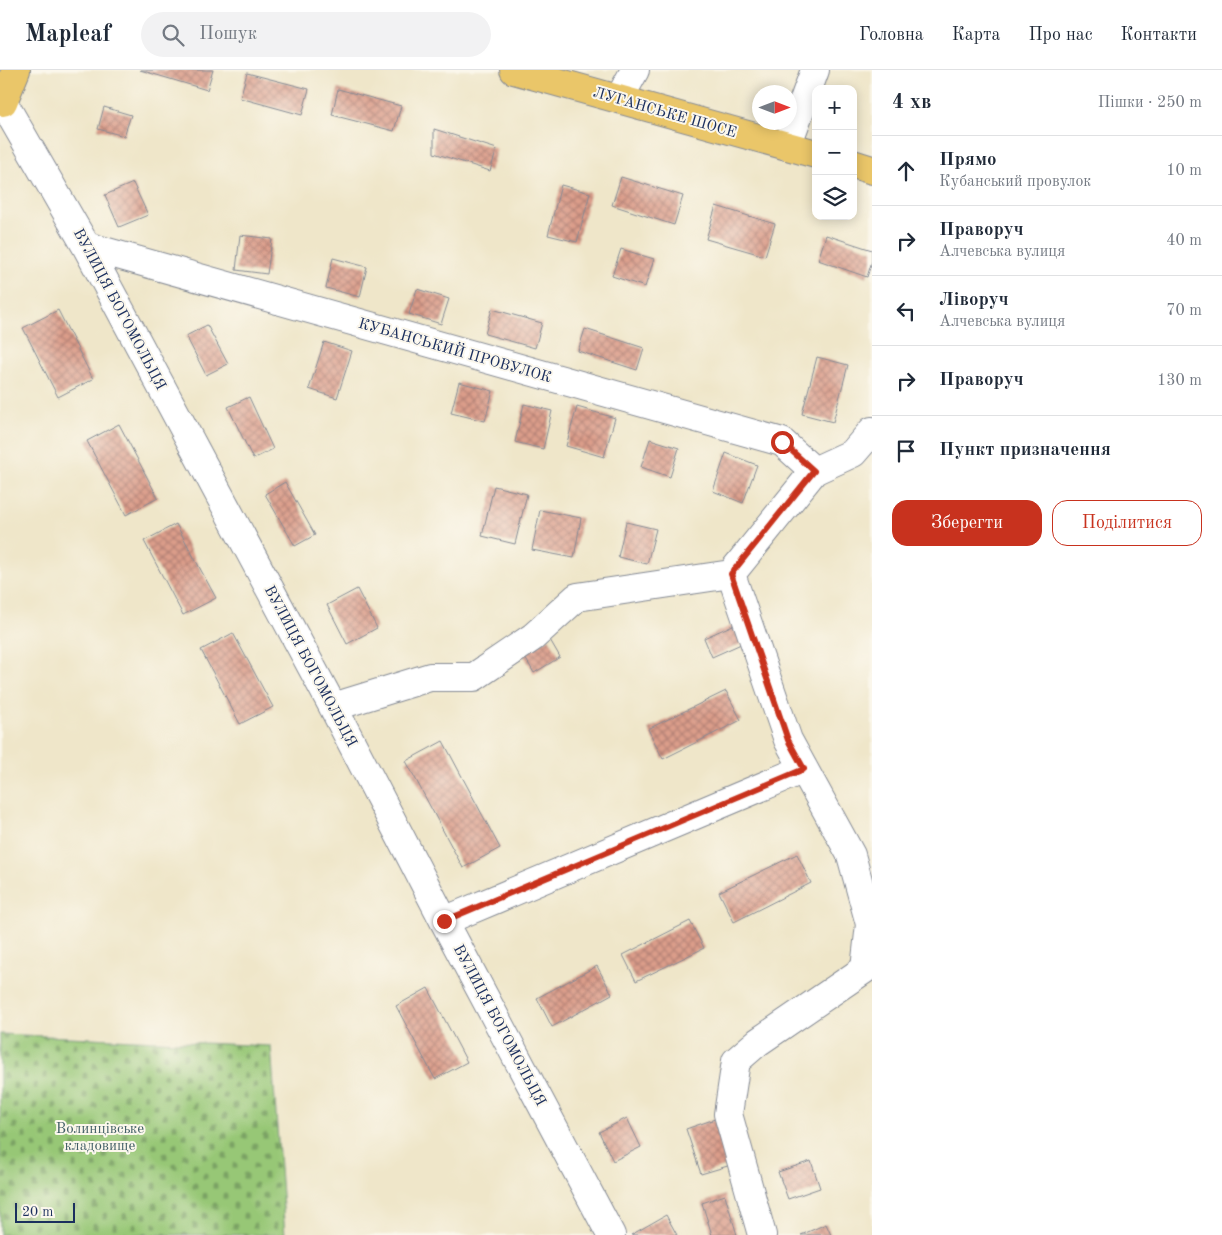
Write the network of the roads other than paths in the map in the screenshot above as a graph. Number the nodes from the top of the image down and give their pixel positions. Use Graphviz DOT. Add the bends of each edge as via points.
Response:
graph roads {
  1 [pos="16,70"];
  2 [pos="514,70"];
  3 [pos="635,70"];
  4 [pos="815,70"];
  5 [pos="619,99"];
  6 [pos="1,103"];
  7 [pos="786,146"];
  8 [pos="812,153"];
  9 [pos="857,165"];
  10 [pos="872,170"];
  11 [pos="86,246"];
  12 [pos="872,431"];
  13 [pos="814,471"];
  14 [pos="731,574"];
  15 [pos="334,707"];
  16 [pos="804,769"];
  17 [pos="444,921"];
  18 [pos="611,1235"];
  19 [pos="762,1235"];
  1 -- 6 [label="main road"];
  2 -- 5 [label="main road, ЛУГАНСЬКЕ ШОСЕ"];
  3 -- 5 [label="street"];
  4 -- 7 [label="street"];
  5 -- 7 [label="main road, ЛУГАНСЬКЕ ШОСЕ"];
  6 -- 11 [label="street, ВУЛИЦЯ БОГОМОЛЬЦЯ"];
  7 -- 8 [label="main road, ЛУГАНСЬКЕ ШОСЕ"];
  9 -- 10 [label="main road"];
  11 -- 13 [label="street, КУБАНСЬКИЙ ПРОВУЛОК" via="782,442"];
  11 -- 15 [label="street, ВУЛИЦЯ БОГОМОЛЬЦЯ"];
  12 -- 13 [label="street" via="853,453"];
  13 -- 14 [label="street"];
  14 -- 15 [label="street" via="577,597 533,637 474,677 430,677"];
  14 -- 16 [label="street" via="788,740"];
  15 -- 17 [label="street, ВУЛИЦЯ БОГОМОЛЬЦЯ"];
  16 -- 17 [label="street"];
  16 -- 19 [label="street" via="851,854 870,924 865,969 758,1042 736,1061 728,1114"];
  17 -- 18 [label="street, ВУЛИЦЯ БОГОМОЛЬЦЯ"];
}
